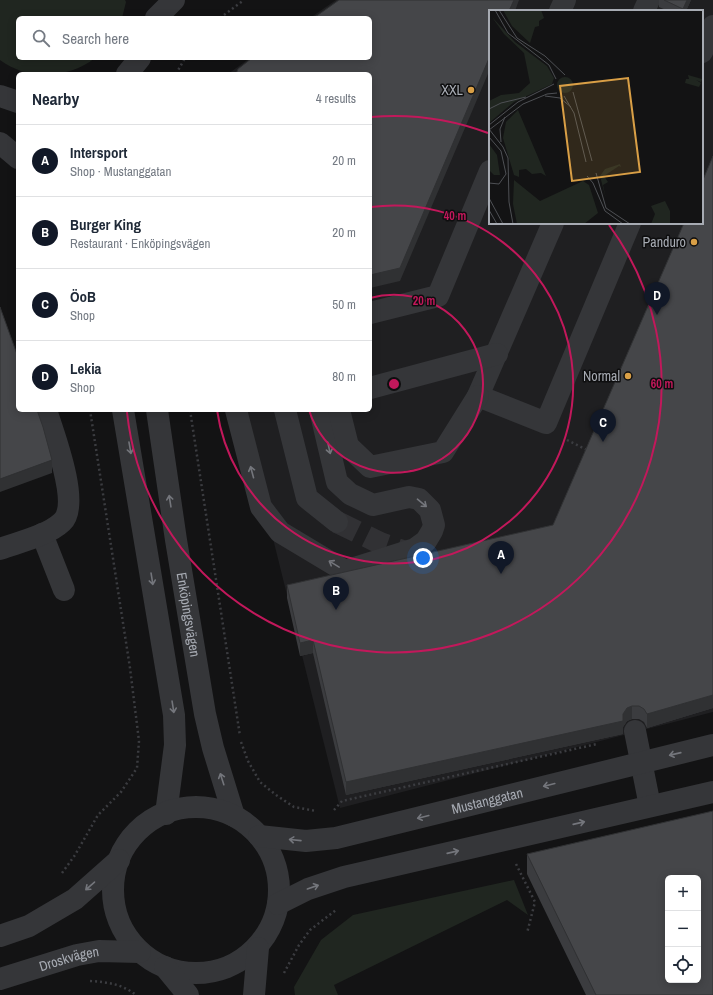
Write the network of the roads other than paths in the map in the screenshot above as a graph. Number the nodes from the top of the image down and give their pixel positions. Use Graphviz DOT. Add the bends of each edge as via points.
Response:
graph roads {
  1 [pos="157,0"];
  2 [pos="174,0"];
  3 [pos="564,0"];
  4 [pos="649,0"];
  5 [pos="560,10"];
  6 [pos="644,10"];
  7 [pos="156,16"];
  8 [pos="158,16"];
  9 [pos="713,26"];
  10 [pos="703,50"];
  11 [pos="138,60"];
  12 [pos="129,72"];
  13 [pos="0,96"];
  14 [pos="16,101"];
  15 [pos="0,142"];
  16 [pos="16,156"];
  17 [pos="489,173"];
  18 [pos="553,224"];
  19 [pos="630,224"];
  20 [pos="372,312"];
  21 [pos="497,354"];
  22 [pos="372,387"];
  23 [pos="478,396"];
  24 [pos="47,412"];
  25 [pos="123,412"];
  26 [pos="157,412"];
  27 [pos="237,412"];
  28 [pos="286,412"];
  29 [pos="320,412"];
  30 [pos="340,412"];
  31 [pos="337,522"];
  32 [pos="42,534"];
  33 [pos="0,549"];
  34 [pos="64,590"];
  35 [pos="635,733"];
  36 [pos="713,745"];
  37 [pos="641,762"];
  38 [pos="713,792"];
  39 [pos="650,806"];
  40 [pos="166,814"];
  41 [pos="234,816"];
  42 [pos="259,836"];
  43 [pos="119,860"];
  44 [pos="278,904"];
  45 [pos="0,936"];
  46 [pos="258,948"];
  47 [pos="140,952"];
  48 [pos="166,967"];
  49 [pos="0,979"];
  50 [pos="188,995"];
  51 [pos="254,995"];
  1 -- 7 [label="street"];
  2 -- 8 [label="street"];
  3 -- 5 [label="street"];
  4 -- 6 [label="street"];
  9 -- 10 [label="street"];
  11 -- 12 [label="street"];
  13 -- 14 [label="street"];
  15 -- 16 [label="street"];
  17 -- 20 [label="street" via="438,296"];
  18 -- 21 [label="street"];
  19 -- 23 [label="street" via="546,423"];
  21 -- 22 [label="street"];
  21 -- 23 [label="street"];
  23 -- 30 [label="street" via="443,452 370,467 348,446"];
  24 -- 32 [label="street" via="63,464 68,500 64,521"];
  25 -- 40 [label="street, one-way" via="174,715 175,745"];
  41 -- 26 [label="street, Enköpingsvägen, one-way" via="205,714"];
  29 -- 27 [label="street, one-way" via="337,482 350,494 373,505 409,497 419,499 430,510 434,525 426,541 415,548 345,571 280,532 261,507"];
  28 -- 31 [label="street" via="307,498"];
  32 -- 33 [label="street"];
  32 -- 34 [label="street"];
  35 -- 37 [label="street"];
  36 -- 37 [label="street, Mustanggatan, one-way"];
  37 -- 39 [label="street"];
  37 -- 42 [label="street, Mustanggatan, one-way" via="336,838 306,841"];
  38 -- 39 [label="street"];
  44 -- 39 [label="street, one-way" via="308,889 344,877"];
  40 -- 41 [label="street" via="183,808 200,808 218,810"];
  40 -- 43 [label="street" via="150,822 137,833"];
  41 -- 42 [label="street"];
  42 -- 44 [label="street" via="268,848 278,875"];
  43 -- 45 [label="street, one-way" via="75,899 30,926"];
  43 -- 47 [label="street" via="113,891 115,906 128,937"];
  44 -- 46 [label="street" via="274,922"];
  46 -- 48 [label="street" via="242,960 212,972 181,972"];
  46 -- 51 [label="street"];
  47 -- 48 [label="street"];
  47 -- 49 [label="street, Droskvägen" via="99,951 77,955"];
  48 -- 50 [label="street"];
}
